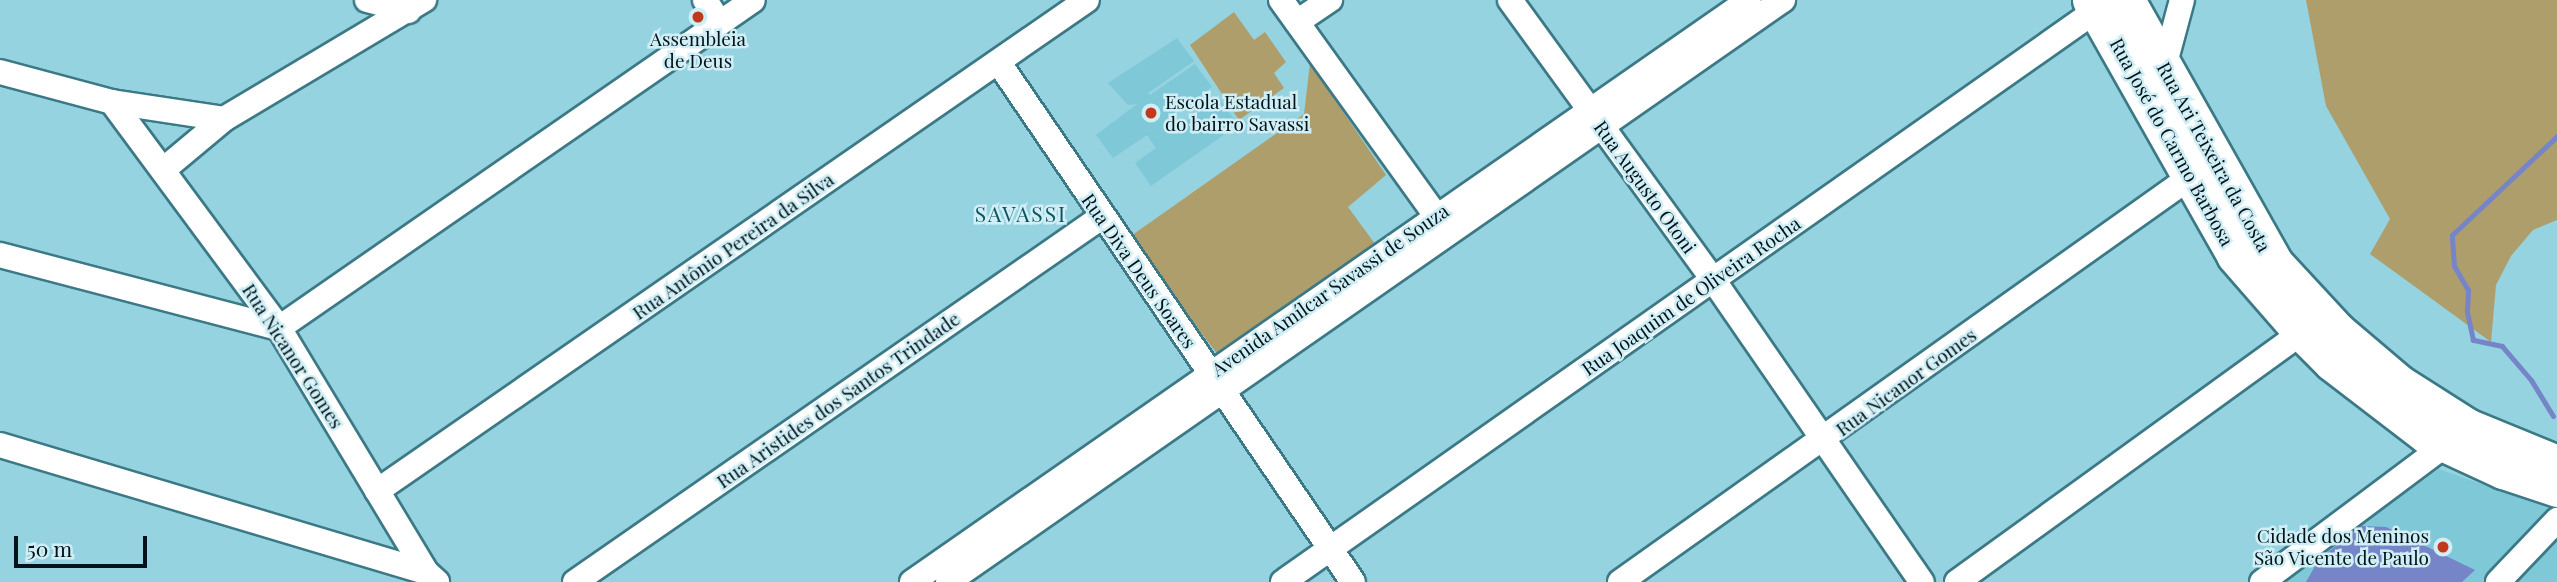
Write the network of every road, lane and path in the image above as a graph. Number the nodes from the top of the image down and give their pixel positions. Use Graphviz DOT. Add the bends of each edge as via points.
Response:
graph roads {
  1 [pos="368,0"];
  2 [pos="705,0"];
  3 [pos="753,0"];
  4 [pos="1087,0"];
  5 [pos="1281,0"];
  6 [pos="1330,0"];
  7 [pos="1510,0"];
  8 [pos="1749,0"];
  9 [pos="1783,0"];
  10 [pos="2182,0"];
  11 [pos="2105,3"];
  12 [pos="416,6"];
  13 [pos="1726,16"];
  14 [pos="1297,22"];
  15 [pos="720,23"];
  16 [pos="999,63"];
  17 [pos="2164,67"];
  18 [pos="0,72"];
  19 [pos="112,102"];
  20 [pos="1594,118"];
  21 [pos="224,119"];
  22 [pos="163,170"];
  23 [pos="2189,178"];
  24 [pos="1100,218"];
  25 [pos="1442,224"];
  26 [pos="0,255"];
  27 [pos="1714,281"];
  28 [pos="279,328"];
  29 [pos="2302,332"];
  30 [pos="1215,381"];
  31 [pos="2457,437"];
  32 [pos="1825,440"];
  33 [pos="0,444"];
  34 [pos="2557,464"];
  35 [pos="2557,488"];
  36 [pos="377,491"];
  37 [pos="2557,520"];
  38 [pos="1330,550"];
  39 [pos="431,577"];
  40 [pos="575,582"];
  41 [pos="912,582"];
  42 [pos="948,582"];
  43 [pos="1283,582"];
  44 [pos="1353,582"];
  45 [pos="1620,582"];
  46 [pos="1922,582"];
  47 [pos="1956,582"];
  48 [pos="2262,582"];
  49 [pos="2498,582"];
  1 -- 12 [label="street"];
  2 -- 15 [label="street"];
  3 -- 15 [label="street"];
  4 -- 16 [label="street, Rua Antônio Pereira da Silva"];
  5 -- 14 [label="street"];
  6 -- 14 [label="street"];
  7 -- 20 [label="street, Rua Augusto Otoni"];
  8 -- 13 [label="street, Avenida Amílcar Savassi de Souza"];
  9 -- 13 [label="street, Avenida Amílcar Savassi de Souza"];
  10 -- 17 [label="street"];
  11 -- 17 [label="highway, Rua Ari Teixeira da Costa"];
  11 -- 23 [label="highway, Rua José do Carmo Barbosa"];
  11 -- 27 [label="street, Rua Joaquim de Oliveira Rocha"];
  12 -- 21 [label="street"];
  13 -- 20 [label="street, Avenida Amílcar Savassi de Souza"];
  14 -- 25 [label="street"];
  15 -- 28 [label="street"];
  16 -- 24 [label="street, Rua Diva Deus Soares"];
  16 -- 36 [label="street, Rua Antônio Pereira da Silva"];
  17 -- 31 [label="highway, Rua Ari Teixeira da Costa" via="2220,175 2274,263 2337,331"];
  18 -- 19 [label="street"];
  19 -- 21 [label="street"];
  19 -- 22 [label="street, Rua Nicanor Gomes"];
  20 -- 25 [label="street, Avenida Amílcar Savassi de Souza"];
  20 -- 27 [label="street, Rua Augusto Otoni"];
  21 -- 22 [label="street"];
  22 -- 28 [label="street, Rua Nicanor Gomes"];
  23 -- 29 [label="highway, Rua José do Carmo Barbosa" via="2235,255"];
  23 -- 32 [label="street, Rua Nicanor Gomes"];
  24 -- 30 [label="street, Rua Diva Deus Soares"];
  24 -- 40 [label="street, Rua Aristides dos Santos Trindade"];
  25 -- 30 [label="street, Avenida Amílcar Savassi de Souza"];
  26 -- 28 [label="street"];
  27 -- 32 [label="street, Rua Augusto Otoni"];
  27 -- 38 [label="street, Rua Joaquim de Oliveira Rocha"];
  28 -- 36 [label="street, Rua Nicanor Gomes"];
  29 -- 31 [label="highway, Rua José do Carmo Barbosa" via="2332,362"];
  29 -- 47 [label="street"];
  30 -- 38 [label="street, Rua Diva Deus Soares"];
  30 -- 41 [label="street, Avenida Amílcar Savassi de Souza"];
  30 -- 42 [label="street, Avenida Amílcar Savassi de Souza"];
  31 -- 34 [label="highway, Rua Ari Teixeira da Costa"];
  31 -- 35 [label="highway"];
  31 -- 48 [label="street"];
  32 -- 45 [label="street, Rua Nicanor Gomes"];
  32 -- 46 [label="street, Rua Augusto Otoni"];
  33 -- 39 [label="street"];
  36 -- 39 [label="street, Rua Nicanor Gomes"];
  37 -- 49 [label="street"];
  38 -- 43 [label="street, Rua Joaquim de Oliveira Rocha"];
  38 -- 44 [label="street, Rua Diva Deus Soares"];
}
